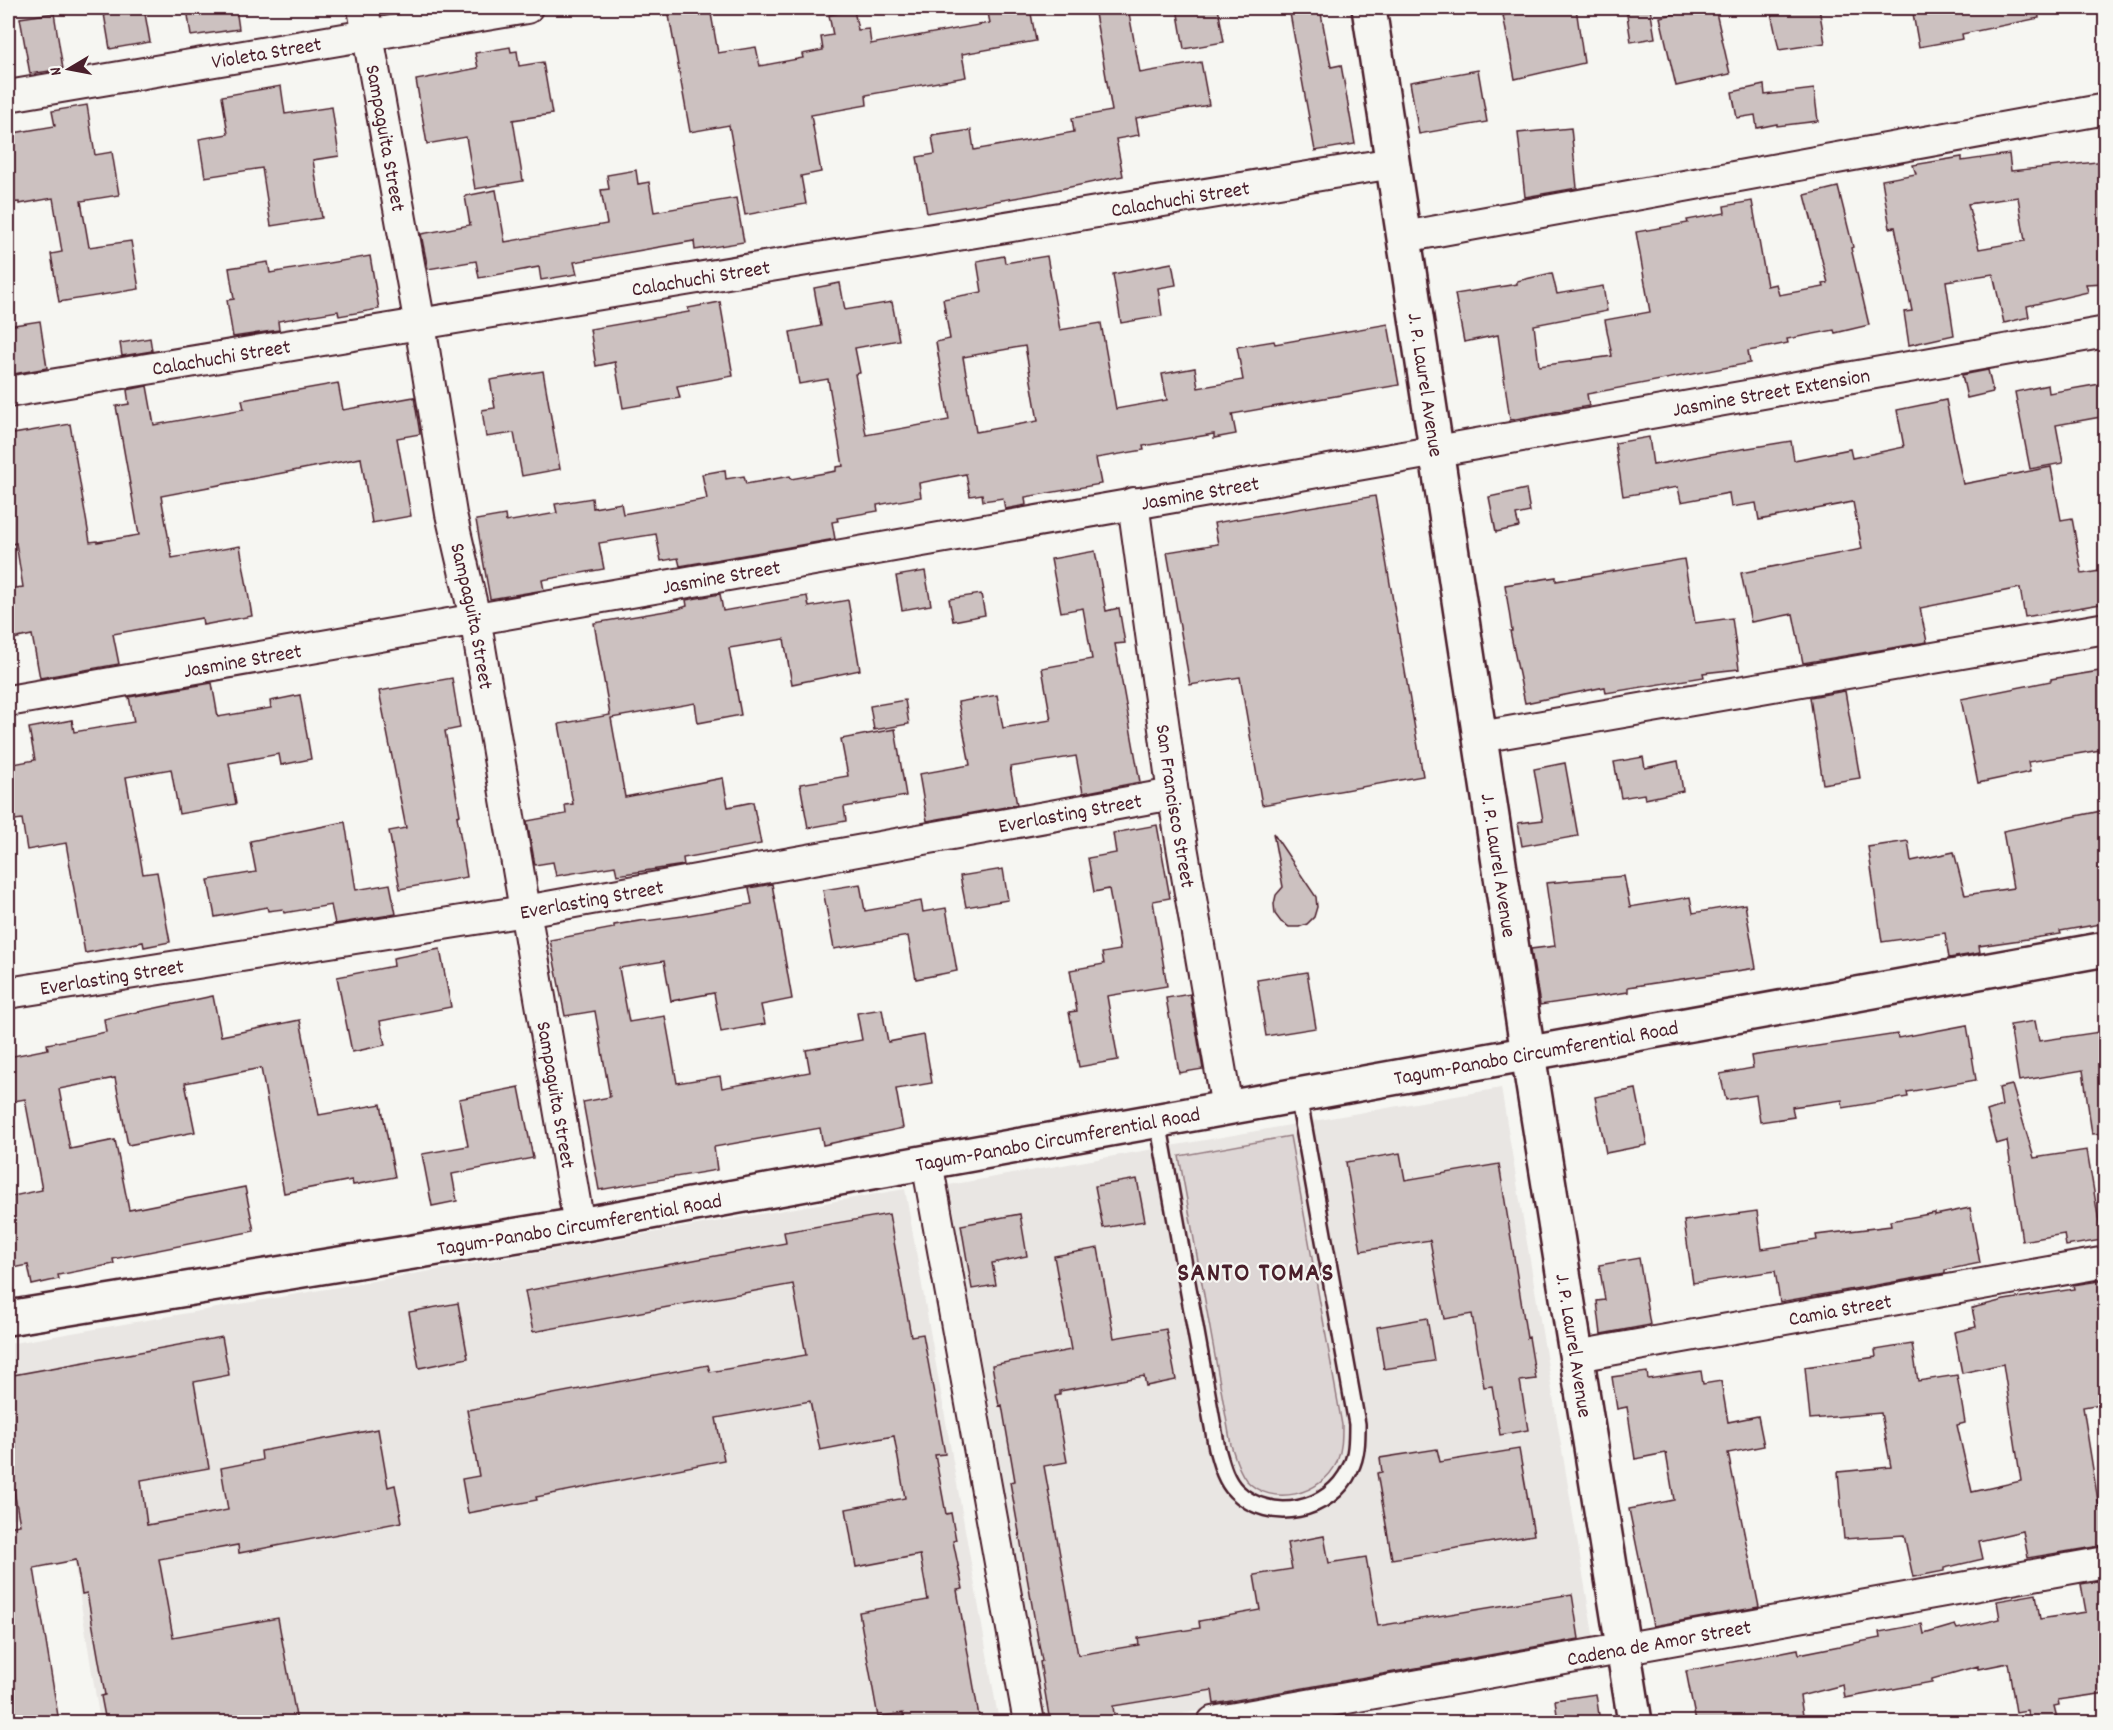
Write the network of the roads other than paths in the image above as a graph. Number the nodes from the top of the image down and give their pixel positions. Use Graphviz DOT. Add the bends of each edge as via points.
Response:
graph roads {
  1 [pos="527,8"];
  2 [pos="1371,8"];
  3 [pos="365,21"];
  4 [pos="8,96"];
  5 [pos="2106,109"];
  6 [pos="1393,163"];
  7 [pos="1404,237"];
  8 [pos="420,325"];
  9 [pos="2106,332"];
  10 [pos="8,392"];
  11 [pos="1437,451"];
  12 [pos="1133,503"];
  13 [pos="475,618"];
  14 [pos="2106,628"];
  15 [pos="8,701"];
  16 [pos="1480,737"];
  17 [pos="1173,794"];
  18 [pos="525,911"];
  19 [pos="2106,949"];
  20 [pos="8,993"];
  21 [pos="1528,1054"];
  22 [pos="1298,1095"];
  23 [pos="1227,1108"];
  24 [pos="1158,1120"];
  25 [pos="927,1162"];
  26 [pos="579,1225"];
  27 [pos="2106,1262"];
  28 [pos="8,1318"];
  29 [pos="1576,1356"];
  30 [pos="2106,1562"];
  31 [pos="1623,1649"];
  32 [pos="1029,1722"];
  33 [pos="1213,1722"];
  34 [pos="1635,1722"];
  1 -- 3 [label="street, Violeta Street"];
  2 -- 6 [label="main road, J. P. Laurel Avenue"];
  3 -- 4 [label="street, Violeta Street"];
  3 -- 8 [label="street, Sampaguita Street"];
  5 -- 7 [label="street"];
  6 -- 7 [label="main road, J. P. Laurel Avenue"];
  6 -- 8 [label="street, Calachuchi Street"];
  7 -- 11 [label="main road, J. P. Laurel Avenue"];
  8 -- 10 [label="street, Calachuchi Street"];
  8 -- 13 [label="street, Sampaguita Street" via="451,514"];
  9 -- 11 [label="street, Jasmine Street Extension"];
  11 -- 12 [label="street, Jasmine Street"];
  11 -- 16 [label="main road, J. P. Laurel Avenue"];
  12 -- 13 [label="street, Jasmine Street"];
  12 -- 17 [label="street, San Francisco Street"];
  13 -- 15 [label="street, Jasmine Street"];
  13 -- 18 [label="street, Sampaguita Street"];
  14 -- 16 [label="street"];
  16 -- 21 [label="main road, J. P. Laurel Avenue"];
  17 -- 18 [label="street, Everlasting Street"];
  17 -- 23 [label="street, San Francisco Street"];
  18 -- 20 [label="street, Everlasting Street"];
  18 -- 26 [label="street, Sampaguita Street"];
  19 -- 21 [label="main road, Tagum-Panabo Circumferential Road"];
  21 -- 22 [label="main road, Tagum-Panabo Circumferential Road"];
  21 -- 29 [label="main road, J. P. Laurel Avenue"];
  22 -- 23 [label="main road, Tagum-Panabo Circumferential Road"];
  22 -- 24 [label="lane" via="1357,1424 1350,1469 1337,1488 1321,1501 1300,1509 1274,1509 1253,1503 1235,1490 1223,1471"];
  23 -- 24 [label="main road, Tagum-Panabo Circumferential Road"];
  24 -- 25 [label="main road, Tagum-Panabo Circumferential Road"];
  25 -- 26 [label="main road, Tagum-Panabo Circumferential Road"];
  25 -- 32 [label="street"];
  26 -- 28 [label="main road, Tagum-Panabo Circumferential Road"];
  27 -- 29 [label="street, Camia Street"];
  29 -- 31 [label="main road, J. P. Laurel Avenue"];
  30 -- 31 [label="street, Cadena de Amor Street"];
  31 -- 33 [label="street, Cadena de Amor Street"];
  31 -- 34 [label="main road, J. P. Laurel Avenue"];
}
